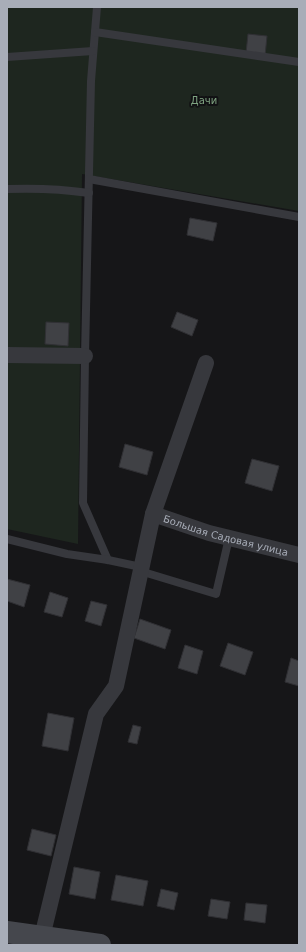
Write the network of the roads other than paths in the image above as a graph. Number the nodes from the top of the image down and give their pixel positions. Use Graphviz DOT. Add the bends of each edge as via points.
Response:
graph roads {
  1 [pos="97,7"];
  2 [pos="95,32"];
  3 [pos="93,51"];
  4 [pos="7,57"];
  5 [pos="299,62"];
  6 [pos="89,180"];
  7 [pos="7,190"];
  8 [pos="89,193"];
  9 [pos="299,217"];
  10 [pos="7,356"];
  11 [pos="84,356"];
  12 [pos="206,363"];
  13 [pos="153,514"];
  14 [pos="229,538"];
  15 [pos="7,539"];
  16 [pos="299,555"];
  17 [pos="108,560"];
  18 [pos="141,569"];
  19 [pos="9,937"];
  20 [pos="42,937"];
  21 [pos="100,945"];
  1 -- 2 [label="lane"];
  2 -- 3 [label="lane"];
  2 -- 5 [label="lane"];
  3 -- 4 [label="lane"];
  3 -- 6 [label="lane"];
  6 -- 8 [label="lane"];
  6 -- 9 [label="lane"];
  7 -- 8 [label="lane" via="61,189"];
  8 -- 11 [label="lane"];
  10 -- 11 [label="street"];
  11 -- 17 [label="lane" via="83,503"];
  12 -- 13 [label="street"];
  13 -- 14 [label="street, Большая Садовая улица"];
  13 -- 18 [label="street"];
  14 -- 16 [label="street, Большая Садовая улица"];
  14 -- 18 [label="lane" via="216,594"];
  15 -- 17 [label="lane" via="67,554"];
  17 -- 18 [label="lane"];
  18 -- 20 [label="street" via="116,686 96,714"];
  19 -- 20 [label="street"];
  20 -- 21 [label="street"];
}
